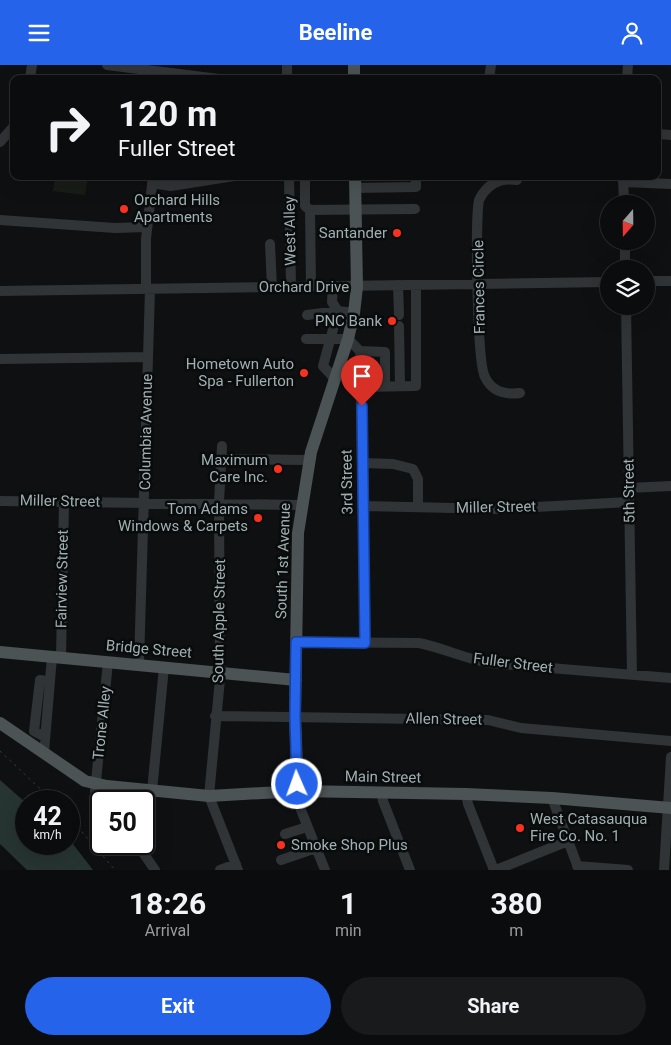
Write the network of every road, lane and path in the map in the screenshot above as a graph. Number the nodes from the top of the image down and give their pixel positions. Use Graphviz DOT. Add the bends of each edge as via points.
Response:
graph roads {
  1 [pos="108,65"];
  2 [pos="166,72"];
  3 [pos="188,75"];
  4 [pos="10,131"];
  5 [pos="0,142"];
  6 [pos="153,180"];
  7 [pos="206,180"];
  8 [pos="289,180"];
  9 [pos="305,180"];
  10 [pos="416,180"];
  11 [pos="517,180"];
  12 [pos="623,180"];
  13 [pos="633,180"];
  14 [pos="355,182"];
  15 [pos="671,184"];
  16 [pos="624,195"];
  17 [pos="356,209"];
  18 [pos="416,209"];
  19 [pos="310,210"];
  20 [pos="0,220"];
  21 [pos="147,227"];
  22 [pos="270,244"];
  23 [pos="655,281"];
  24 [pos="671,281"];
  25 [pos="600,282"];
  26 [pos="478,284"];
  27 [pos="398,285"];
  28 [pos="416,285"];
  29 [pos="311,286"];
  30 [pos="332,286"];
  31 [pos="272,287"];
  32 [pos="291,287"];
  33 [pos="357,287"];
  34 [pos="148,289"];
  35 [pos="0,291"];
  36 [pos="338,311"];
  37 [pos="354,313"];
  38 [pos="308,315"];
  39 [pos="626,315"];
  40 [pos="332,338"];
  41 [pos="306,339"];
  42 [pos="348,339"];
  43 [pos="360,351"];
  44 [pos="148,357"];
  45 [pos="0,359"];
  46 [pos="335,379"];
  47 [pos="385,386"];
  48 [pos="400,386"];
  49 [pos="361,387"];
  50 [pos="520,393"];
  51 [pos="222,446"];
  52 [pos="221,459"];
  53 [pos="309,460"];
  54 [pos="363,463"];
  55 [pos="671,486"];
  56 [pos="628,488"];
  57 [pos="0,501"];
  58 [pos="64,501"];
  59 [pos="220,502"];
  60 [pos="629,502"];
  61 [pos="145,503"];
  62 [pos="301,505"];
  63 [pos="363,506"];
  64 [pos="418,507"];
  65 [pos="296,642"];
  66 [pos="365,643"];
  67 [pos="0,652"];
  68 [pos="56,657"];
  69 [pos="108,662"];
  70 [pos="139,664"];
  71 [pos="164,667"];
  72 [pos="219,672"];
  73 [pos="632,675"];
  74 [pos="671,678"];
  75 [pos="296,680"];
  76 [pos="215,716"];
  77 [pos="295,717"];
  78 [pos="0,723"];
  79 [pos="671,741"];
  80 [pos="0,751"];
  81 [pos="44,752"];
  82 [pos="671,757"];
  83 [pos="96,784"];
  84 [pos="41,790"];
  85 [pos="95,790"];
  86 [pos="144,790"];
  87 [pos="152,790"];
  88 [pos="155,791"];
  89 [pos="298,791"];
  90 [pos="382,794"];
  91 [pos="466,794"];
  92 [pos="209,795"];
  93 [pos="552,798"];
  94 [pos="669,808"];
  95 [pos="307,827"];
  96 [pos="80,830"];
  97 [pos="285,834"];
  98 [pos="568,841"];
  99 [pos="316,848"];
  100 [pos="145,855"];
  101 [pos="281,860"];
  102 [pos="237,867"];
  103 [pos="578,868"];
  104 [pos="115,870"];
  105 [pos="155,870"];
  106 [pos="220,870"];
  107 [pos="324,870"];
  108 [pos="410,870"];
  109 [pos="495,870"];
  110 [pos="628,870"];
  111 [pos="664,870"];
  1 -- 2 [label="street"];
  2 -- 3 [label="street"];
  4 -- 5 [label="street"];
  6 -- 7 [label="street" via="171,185"];
  6 -- 21 [label="street, Columbia Avenue"];
  8 -- 32 [label="street, West Alley"];
  9 -- 19 [label="street" via="304,206"];
  10 -- 14 [label="street" via="416,187"];
  11 -- 26 [label="street, Frances Circle" via="496,182 483,192 479,200"];
  12 -- 16 [label="street"];
  13 -- 15 [label="street"];
  14 -- 17 [label="main road"];
  17 -- 18 [label="street"];
  17 -- 19 [label="street"];
  17 -- 33 [label="main road"];
  19 -- 29 [label="street"];
  20 -- 21 [label="street" via="115,228"];
  21 -- 34 [label="street, Columbia Avenue"];
  22 -- 31 [label="street"];
  23 -- 24 [label="street"];
  25 -- 26 [label="street, Orchard Drive"];
  26 -- 28 [label="street, Orchard Drive"];
  26 -- 50 [label="street, Frances Circle" via="482,372 496,390"];
  27 -- 28 [label="street, Orchard Drive"];
  27 -- 33 [label="street, Orchard Drive"];
  27 -- 48 [label="street"];
  28 -- 48 [label="street" via="416,385"];
  29 -- 30 [label="street, Orchard Drive"];
  29 -- 32 [label="street, Orchard Drive"];
  30 -- 33 [label="street, Orchard Drive"];
  30 -- 36 [label="street" via="332,302"];
  31 -- 32 [label="street, Orchard Drive"];
  31 -- 34 [label="street, Orchard Drive"];
  33 -- 37 [label="main road"];
  34 -- 35 [label="street, Orchard Drive"];
  34 -- 44 [label="street, Columbia Avenue"];
  36 -- 37 [label="street"];
  36 -- 38 [label="street"];
  36 -- 40 [label="street"];
  37 -- 42 [label="main road"];
  39 -- 56 [label="street, 5th Street"];
  40 -- 41 [label="street"];
  40 -- 42 [label="street"];
  40 -- 46 [label="street" via="323,366"];
  42 -- 43 [label="street"];
  42 -- 46 [label="main road, South 1st Avenue"];
  43 -- 47 [label="street" via="385,352"];
  43 -- 49 [label="street, 3rd Street"];
  44 -- 45 [label="street"];
  44 -- 61 [label="street, Columbia Avenue"];
  46 -- 53 [label="main road, South 1st Avenue"];
  47 -- 48 [label="street"];
  47 -- 49 [label="street"];
  49 -- 54 [label="street, 3rd Street"];
  51 -- 52 [label="street, South Apple Street"];
  52 -- 53 [label="street"];
  52 -- 59 [label="street, South Apple Street"];
  53 -- 62 [label="main road, South 1st Avenue"];
  54 -- 63 [label="street, 3rd Street"];
  54 -- 64 [label="street" via="393,464 413,469 418,479"];
  55 -- 56 [label="street"];
  56 -- 60 [label="street, 5th Street"];
  57 -- 58 [label="street, Miller Street"];
  58 -- 61 [label="street, Miller Street"];
  58 -- 68 [label="street, Fairview Street"];
  59 -- 61 [label="street, Miller Street"];
  59 -- 62 [label="street, Miller Street"];
  59 -- 72 [label="street, South Apple Street"];
  60 -- 64 [label="street, Miller Street" via="508,509"];
  60 -- 73 [label="street, 5th Street"];
  61 -- 70 [label="street, Columbia Avenue"];
  62 -- 65 [label="main road, South 1st Avenue"];
  63 -- 64 [label="street, Miller Street"];
  63 -- 66 [label="street, 3rd Street"];
  65 -- 66 [label="street, Fuller Street"];
  65 -- 75 [label="main road, South 1st Avenue"];
  66 -- 73 [label="street, Fuller Street" via="419,643 476,661"];
  67 -- 68 [label="main road, Bridge Street"];
  68 -- 69 [label="main road, Bridge Street"];
  68 -- 81 [label="street, Fairview Street" via="50,682"];
  69 -- 70 [label="main road, Bridge Street"];
  69 -- 83 [label="street, Trone Alley"];
  70 -- 71 [label="main road, Bridge Street"];
  71 -- 72 [label="main road, Bridge Street"];
  71 -- 87 [label="street"];
  72 -- 75 [label="main road, Bridge Street"];
  72 -- 76 [label="street, South Apple Street"];
  73 -- 74 [label="street, Fuller Street"];
  75 -- 77 [label="main road, South 1st Avenue"];
  76 -- 77 [label="street, Allen Street"];
  76 -- 92 [label="street, South Apple Street"];
  77 -- 79 [label="street, Allen Street" via="488,720 520,728"];
  77 -- 89 [label="main road, South 1st Avenue"];
  78 -- 81 [label="main road"];
  80 -- 84 [label="path"];
  81 -- 83 [label="main road" via="86,781"];
  82 -- 94 [label="street"];
  83 -- 85 [label="street"];
  83 -- 86 [label="main road, Main Street"];
  88 -- 92 [label="main road, Main Street"];
  89 -- 90 [label="main road, Main Street"];
  89 -- 92 [label="main road, Main Street"];
  89 -- 95 [label="street"];
  90 -- 91 [label="main road, Main Street"];
  90 -- 108 [label="street"];
  91 -- 93 [label="main road, Main Street"];
  91 -- 109 [label="street"];
  92 -- 102 [label="street"];
  93 -- 94 [label="main road, Main Street"];
  93 -- 98 [label="street"];
  94 -- 111 [label="street"];
  95 -- 97 [label="street"];
  95 -- 99 [label="street"];
  96 -- 104 [label="path"];
  98 -- 103 [label="street"];
  98 -- 109 [label="street"];
  99 -- 101 [label="street"];
  99 -- 107 [label="street"];
  100 -- 105 [label="street"];
  102 -- 106 [label="street"];
  103 -- 110 [label="street"];
}
